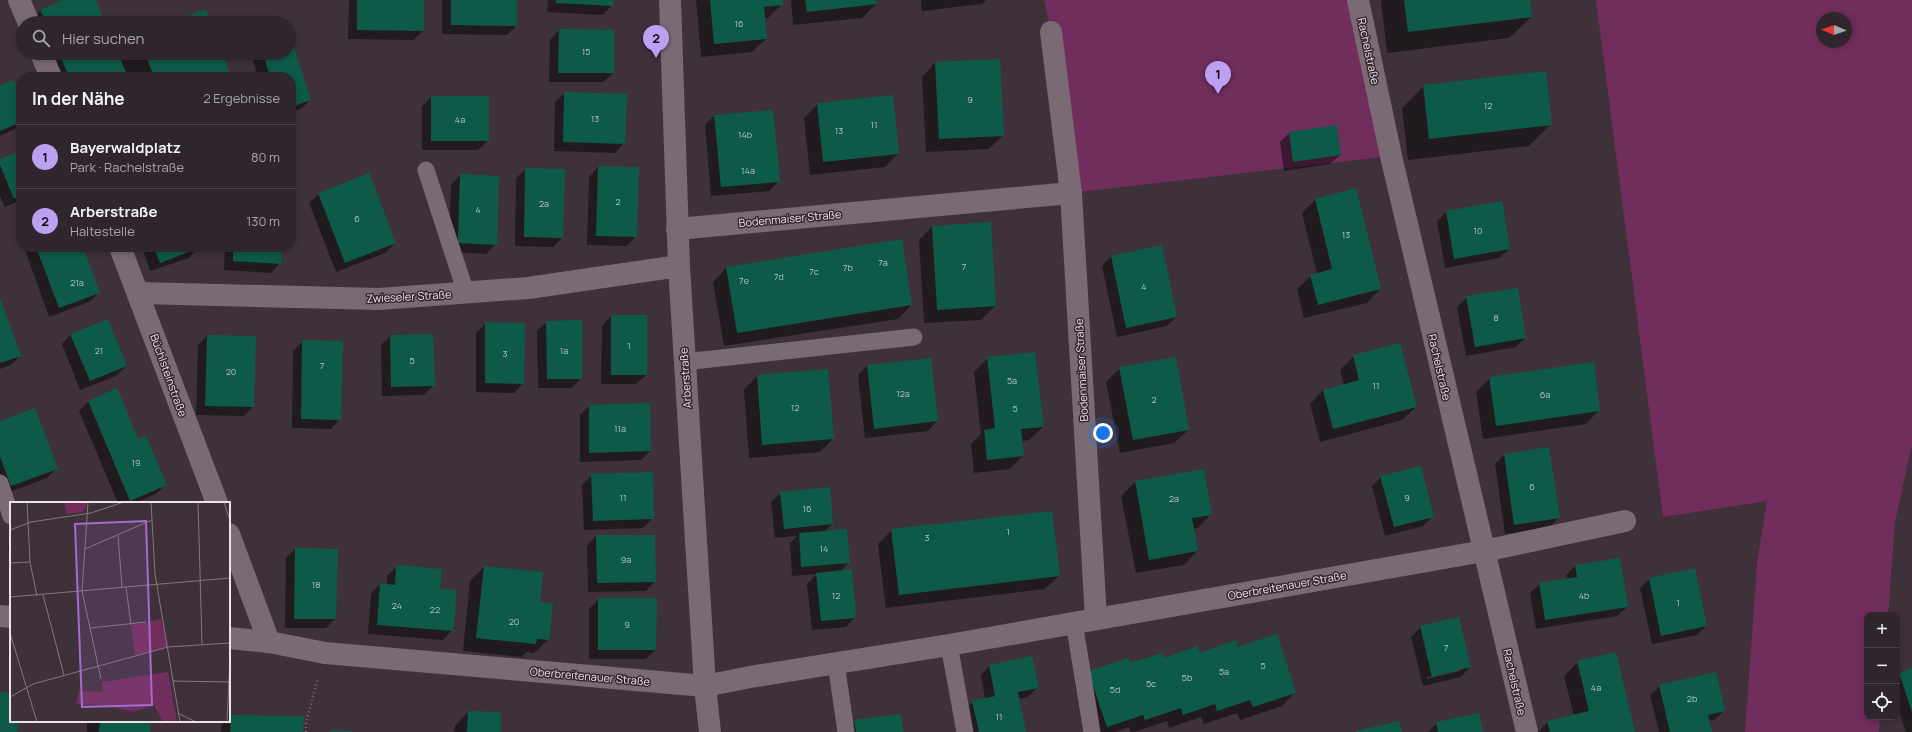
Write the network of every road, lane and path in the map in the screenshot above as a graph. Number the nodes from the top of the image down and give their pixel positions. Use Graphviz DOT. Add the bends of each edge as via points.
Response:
graph roads {
  1 [pos="19,0"];
  2 [pos="670,0"];
  3 [pos="1358,0"];
  4 [pos="26,16"];
  5 [pos="1051,32"];
  6 [pos="44,60"];
  7 [pos="49,72"];
  8 [pos="426,170"];
  9 [pos="1071,193"];
  10 [pos="677,228"];
  11 [pos="122,252"];
  12 [pos="679,266"];
  13 [pos="139,293"];
  14 [pos="466,293"];
  15 [pos="914,337"];
  16 [pos="684,362"];
  17 [pos="0,483"];
  18 [pos="217,502"];
  19 [pos="10,513"];
  20 [pos="1625,521"];
  21 [pos="230,537"];
  22 [pos="1484,551"];
  23 [pos="0,616"];
  24 [pos="10,617"];
  25 [pos="1096,618"];
  26 [pos="1074,622"];
  27 [pos="230,638"];
  28 [pos="269,642"];
  29 [pos="949,645"];
  30 [pos="325,653"];
  31 [pos="836,663"];
  32 [pos="705,686"];
  33 [pos="306,732"];
  34 [pos="710,732"];
  35 [pos="846,732"];
  36 [pos="965,732"];
  37 [pos="1092,732"];
  38 [pos="1527,732"];
  1 -- 4 [label="street"];
  2 -- 10 [label="street, Arberstraße"];
  3 -- 22 [label="street, Rachelstraße" via="1391,156"];
  5 -- 9 [label="street, Bodenmaiser Straße"];
  6 -- 7 [label="street"];
  8 -- 14 [label="lane"];
  9 -- 10 [label="street, Bodenmaiser Straße"];
  9 -- 25 [label="street, Bodenmaiser Straße"];
  10 -- 12 [label="street, Arberstraße"];
  11 -- 13 [label="street, Büchlsteinstraße"];
  12 -- 14 [label="street, Zwieseler Straße" via="528,288"];
  12 -- 16 [label="street, Arberstraße"];
  13 -- 14 [label="street, Zwieseler Straße" via="379,299"];
  13 -- 18 [label="street, Büchlsteinstraße"];
  15 -- 16 [label="lane"];
  16 -- 32 [label="street, Arberstraße"];
  17 -- 19 [label="lane"];
  20 -- 22 [label="street, Oberbreitenauer Straße"];
  21 -- 28 [label="street"];
  22 -- 25 [label="street, Oberbreitenauer Straße"];
  22 -- 38 [label="street, Rachelstraße"];
  23 -- 24 [label="street"];
  25 -- 26 [label="street, Oberbreitenauer Straße"];
  26 -- 29 [label="street, Oberbreitenauer Straße"];
  26 -- 37 [label="lane"];
  27 -- 28 [label="street, Oberbreitenauer Straße"];
  28 -- 30 [label="street, Oberbreitenauer Straße"];
  29 -- 31 [label="street, Oberbreitenauer Straße"];
  29 -- 36 [label="lane"];
  30 -- 32 [label="street, Oberbreitenauer Straße"];
  30 -- 33 [label="path" via="306,723"];
  31 -- 32 [label="street, Oberbreitenauer Straße"];
  31 -- 35 [label="lane"];
  32 -- 34 [label="street, Arberstraße"];
}
